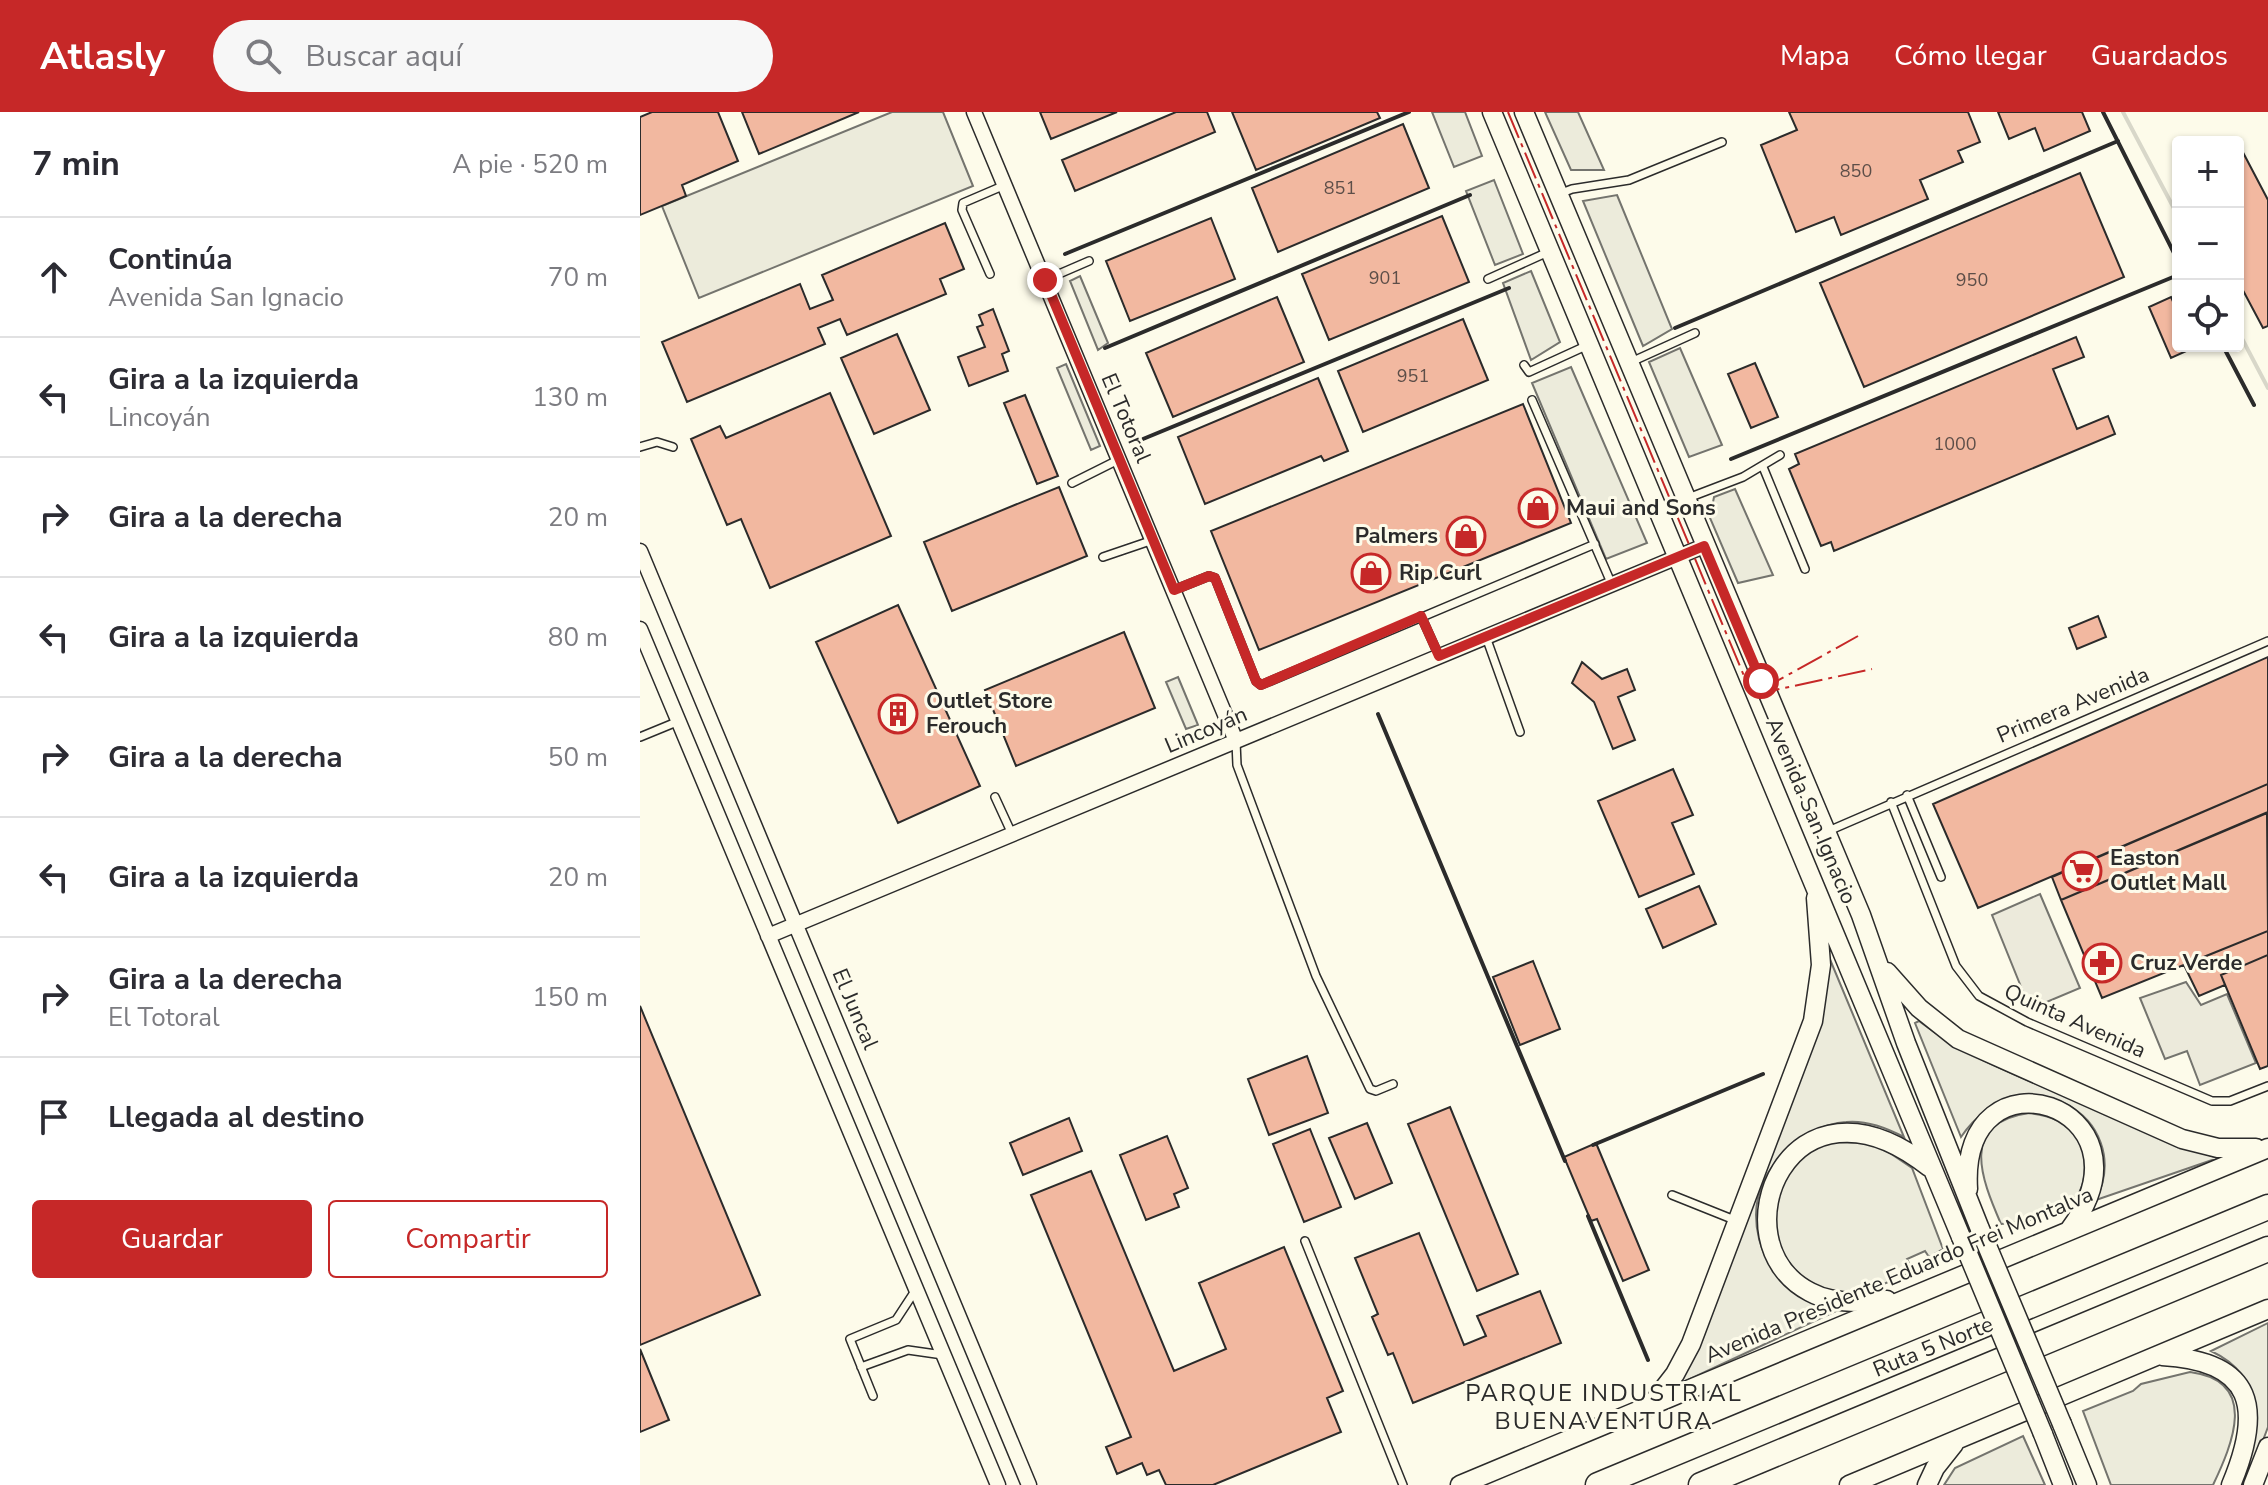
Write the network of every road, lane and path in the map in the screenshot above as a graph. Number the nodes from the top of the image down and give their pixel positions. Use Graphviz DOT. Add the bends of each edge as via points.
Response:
graph roads {
  1 [pos="974,112"];
  2 [pos="1492,112"];
  3 [pos="1524,112"];
  4 [pos="1722,142"];
  5 [pos="1005,185"];
  6 [pos="1559,194"];
  7 [pos="1551,251"];
  8 [pos="1089,261"];
  9 [pos="990,274"];
  10 [pos="1488,279"];
  11 [pos="1045,280"];
  12 [pos="1695,333"];
  13 [pos="1590,344"];
  14 [pos="1629,363"];
  15 [pos="1524,365"];
  16 [pos="1532,400"];
  17 [pos="1663,444"];
  18 [pos="640,447"];
  19 [pos="673,447"];
  20 [pos="1636,454"];
  21 [pos="1780,455"];
  22 [pos="1120,459"];
  23 [pos="1763,467"];
  24 [pos="1072,483"];
  25 [pos="1685,499"];
  26 [pos="1153,540"];
  27 [pos="1595,544"];
  28 [pos="1704,546"];
  29 [pos="640,551"];
  30 [pos="1103,557"];
  31 [pos="1679,557"];
  32 [pos="1805,569"];
  33 [pos="1612,585"];
  34 [pos="1174,590"];
  35 [pos="1421,616"];
  36 [pos="640,629"];
  37 [pos="1486,637"];
  38 [pos="2268,641"];
  39 [pos="1439,656"];
  40 [pos="679,721"];
  41 [pos="1520,732"];
  42 [pos="640,737"];
  43 [pos="1236,741"];
  44 [pos="1907,795"];
  45 [pos="995,797"];
  46 [pos="1891,802"];
  47 [pos="1825,832"];
  48 [pos="1012,834"];
  49 [pos="1941,877"];
  50 [pos="1816,885"];
  51 [pos="1861,915"];
  52 [pos="796,924"];
  53 [pos="1833,926"];
  54 [pos="768,936"];
  55 [pos="1878,960"];
  56 [pos="1393,1084"];
  57 [pos="2268,1086"];
  58 [pos="2268,1147"];
  59 [pos="1931,1169"];
  60 [pos="1672,1195"];
  61 [pos="1969,1200"];
  62 [pos="2268,1207"];
  63 [pos="1738,1221"];
  64 [pos="2070,1229"];
  65 [pos="1305,1241"];
  66 [pos="2268,1249"];
  67 [pos="916,1290"];
  68 [pos="1910,1296"];
  69 [pos="2268,1309"];
  70 [pos="943,1355"];
  71 [pos="2159,1356"];
  72 [pos="861,1367"];
  73 [pos="873,1396"];
  74 [pos="1649,1406"];
  75 [pos="1956,1441"];
  76 [pos="2268,1447"];
  77 [pos="998,1485"];
  78 [pos="1029,1485"];
  79 [pos="1403,1485"];
  80 [pos="1460,1485"];
  81 [pos="1598,1485"];
  82 [pos="1701,1485"];
  83 [pos="1849,1485"];
  84 [pos="1927,1485"];
  85 [pos="2063,1485"];
  86 [pos="2087,1485"];
  87 [pos="2231,1485"];
  88 [pos="2253,1485"];
  1 -- 5 [label="street, El Totoral"];
  2 -- 7 [label="main road, Avenida San Ignacio"];
  3 -- 6 [label="main road, Avenida San Ignacio"];
  4 -- 6 [label="lane" via="1629,180"];
  5 -- 9 [label="lane" via="963,203"];
  5 -- 11 [label="street, El Totoral"];
  6 -- 14 [label="main road, Avenida San Ignacio"];
  7 -- 10 [label="lane"];
  7 -- 13 [label="main road, Avenida San Ignacio"];
  8 -- 11 [label="lane"];
  11 -- 22 [label="street, El Totoral"];
  12 -- 14 [label="lane"];
  13 -- 15 [label="lane" via="1529,372"];
  13 -- 20 [label="main road, Avenida San Ignacio"];
  14 -- 17 [label="main road, Avenida San Ignacio"];
  16 -- 27 [label="lane"];
  17 -- 20 [label="main road" via="1654,453"];
  17 -- 25 [label="main road, Avenida San Ignacio"];
  18 -- 19 [label="lane" via="657,442"];
  20 -- 31 [label="main road, Avenida San Ignacio"];
  21 -- 23 [label="lane"];
  22 -- 24 [label="lane"];
  22 -- 26 [label="street, El Totoral"];
  23 -- 25 [label="lane"];
  23 -- 32 [label="lane"];
  25 -- 28 [label="main road, Avenida San Ignacio"];
  26 -- 30 [label="lane"];
  26 -- 34 [label="street, El Totoral"];
  27 -- 33 [label="lane"];
  27 -- 35 [label="lane"];
  28 -- 31 [label="street, Lincoyán"];
  28 -- 47 [label="main road, Avenida San Ignacio"];
  29 -- 52 [label="street, El Juncal"];
  31 -- 33 [label="street, Lincoyán"];
  31 -- 50 [label="main road, Avenida San Ignacio"];
  33 -- 37 [label="street, Lincoyán"];
  34 -- 35 [label="lane" via="1215,578 1261,685"];
  34 -- 43 [label="street, El Totoral"];
  35 -- 39 [label="lane"];
  36 -- 40 [label="street"];
  37 -- 39 [label="street, Lincoyán"];
  37 -- 41 [label="lane"];
  38 -- 44 [label="lane, Primera Avenida"];
  39 -- 43 [label="street, Lincoyán"];
  40 -- 42 [label="lane"];
  40 -- 54 [label="street"];
  43 -- 48 [label="street, Lincoyán"];
  43 -- 56 [label="lane" via="1237,765 1316,976 1370,1089"];
  44 -- 46 [label="lane, Primera Avenida"];
  44 -- 49 [label="lane"];
  45 -- 48 [label="lane"];
  46 -- 47 [label="lane, Primera Avenida"];
  46 -- 57 [label="lane, Quinta Avenida" via="1956,966 1979,996 2212,1101 2230,1101"];
  47 -- 51 [label="main road, Avenida San Ignacio"];
  48 -- 52 [label="street, Lincoyán"];
  50 -- 53 [label="main road, Avenida San Ignacio"];
  50 -- 63 [label="main road" via="1821,965 1815,1012"];
  51 -- 53 [label="main road" via="1848,928"];
  51 -- 55 [label="main road, Avenida San Ignacio"];
  52 -- 54 [label="street, Lincoyán"];
  52 -- 78 [label="street, El Juncal"];
  53 -- 59 [label="main road, Avenida San Ignacio"];
  54 -- 67 [label="street"];
  55 -- 58 [label="main road" via="1925,1014 1972,1046 2193,1143"];
  55 -- 61 [label="main road, Avenida San Ignacio"];
  58 -- 64 [label="main road, Avenida Presidente Eduardo Frei Montalva"];
  59 -- 68 [label="main road" via="1884,1139 1840,1132 1807,1144 1789,1158 1768,1202 1772,1247 1799,1285 1819,1296 1847,1301"];
  59 -- 85 [label="main road, Avenida San Ignacio, bridge"];
  60 -- 63 [label="lane"];
  61 -- 64 [label="main road" via="1970,1150 1984,1123 2018,1104 2048,1105 2080,1127 2094,1158 2090,1194"];
  61 -- 86 [label="main road, Avenida San Ignacio, bridge"];
  62 -- 81 [label="highway, Ruta 5 Norte"];
  63 -- 74 [label="main road" via="1686,1355"];
  64 -- 68 [label="main road, Avenida Presidente Eduardo Frei Montalva"];
  65 -- 79 [label="lane"];
  66 -- 82 [label="highway, Ruta 5 Norte"];
  67 -- 70 [label="street"];
  67 -- 72 [label="lane" via="896,1320 850,1339"];
  68 -- 74 [label="main road, Avenida Presidente Eduardo Frei Montalva"];
  69 -- 71 [label="main road"];
  70 -- 72 [label="lane" via="908,1350"];
  70 -- 77 [label="street"];
  71 -- 75 [label="main road"];
  71 -- 87 [label="main road" via="2207,1363 2241,1388 2248,1435"];
  72 -- 73 [label="lane"];
  74 -- 80 [label="main road, Avenida Presidente Eduardo Frei Montalva"];
  75 -- 83 [label="main road"];
  75 -- 84 [label="main road"];
  76 -- 88 [label="main road"];
}
